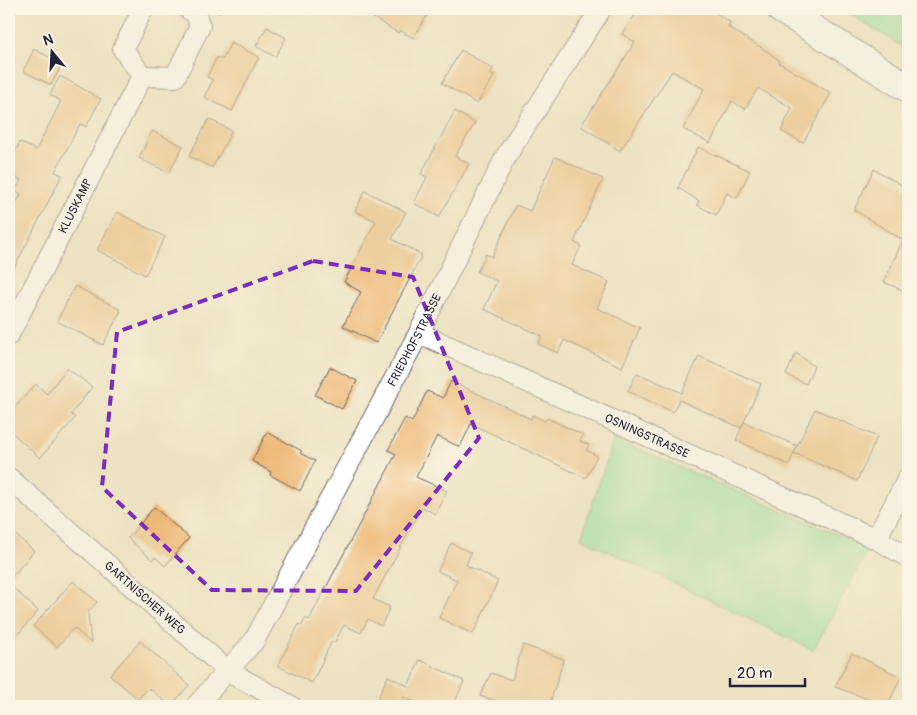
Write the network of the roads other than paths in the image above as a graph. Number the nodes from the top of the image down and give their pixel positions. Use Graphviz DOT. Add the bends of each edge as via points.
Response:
graph roads {
  1 [pos="143,9"];
  2 [pos="188,9"];
  3 [pos="601,9"];
  4 [pos="781,9"];
  5 [pos="142,76"];
  6 [pos="908,88"];
  7 [pos="419,333"];
  8 [pos="9,335"];
  9 [pos="9,478"];
  10 [pos="908,478"];
  11 [pos="876,539"];
  12 [pos="908,557"];
  13 [pos="228,671"];
  14 [pos="196,706"];
  15 [pos="290,706"];
  1 -- 5 [label="street" via="123,49"];
  2 -- 5 [label="street" via="195,12 200,26 175,77"];
  3 -- 7 [label="street, FRIEDHOFSTRASSE" via="506,156"];
  4 -- 6 [label="street"];
  5 -- 8 [label="street, KLUSKAMP"];
  7 -- 11 [label="street, OSNINGSTRASSE"];
  7 -- 13 [label="street, FRIEDHOFSTRASSE" via="254,641"];
  9 -- 13 [label="street, GARTNISCHER WEG"];
  10 -- 11 [label="street"];
  11 -- 12 [label="street, OSNINGSTRASSE"];
  13 -- 14 [label="street, FRIEDHOFSTRASSE"];
  13 -- 15 [label="street, GARTNISCHER WEG"];
}
